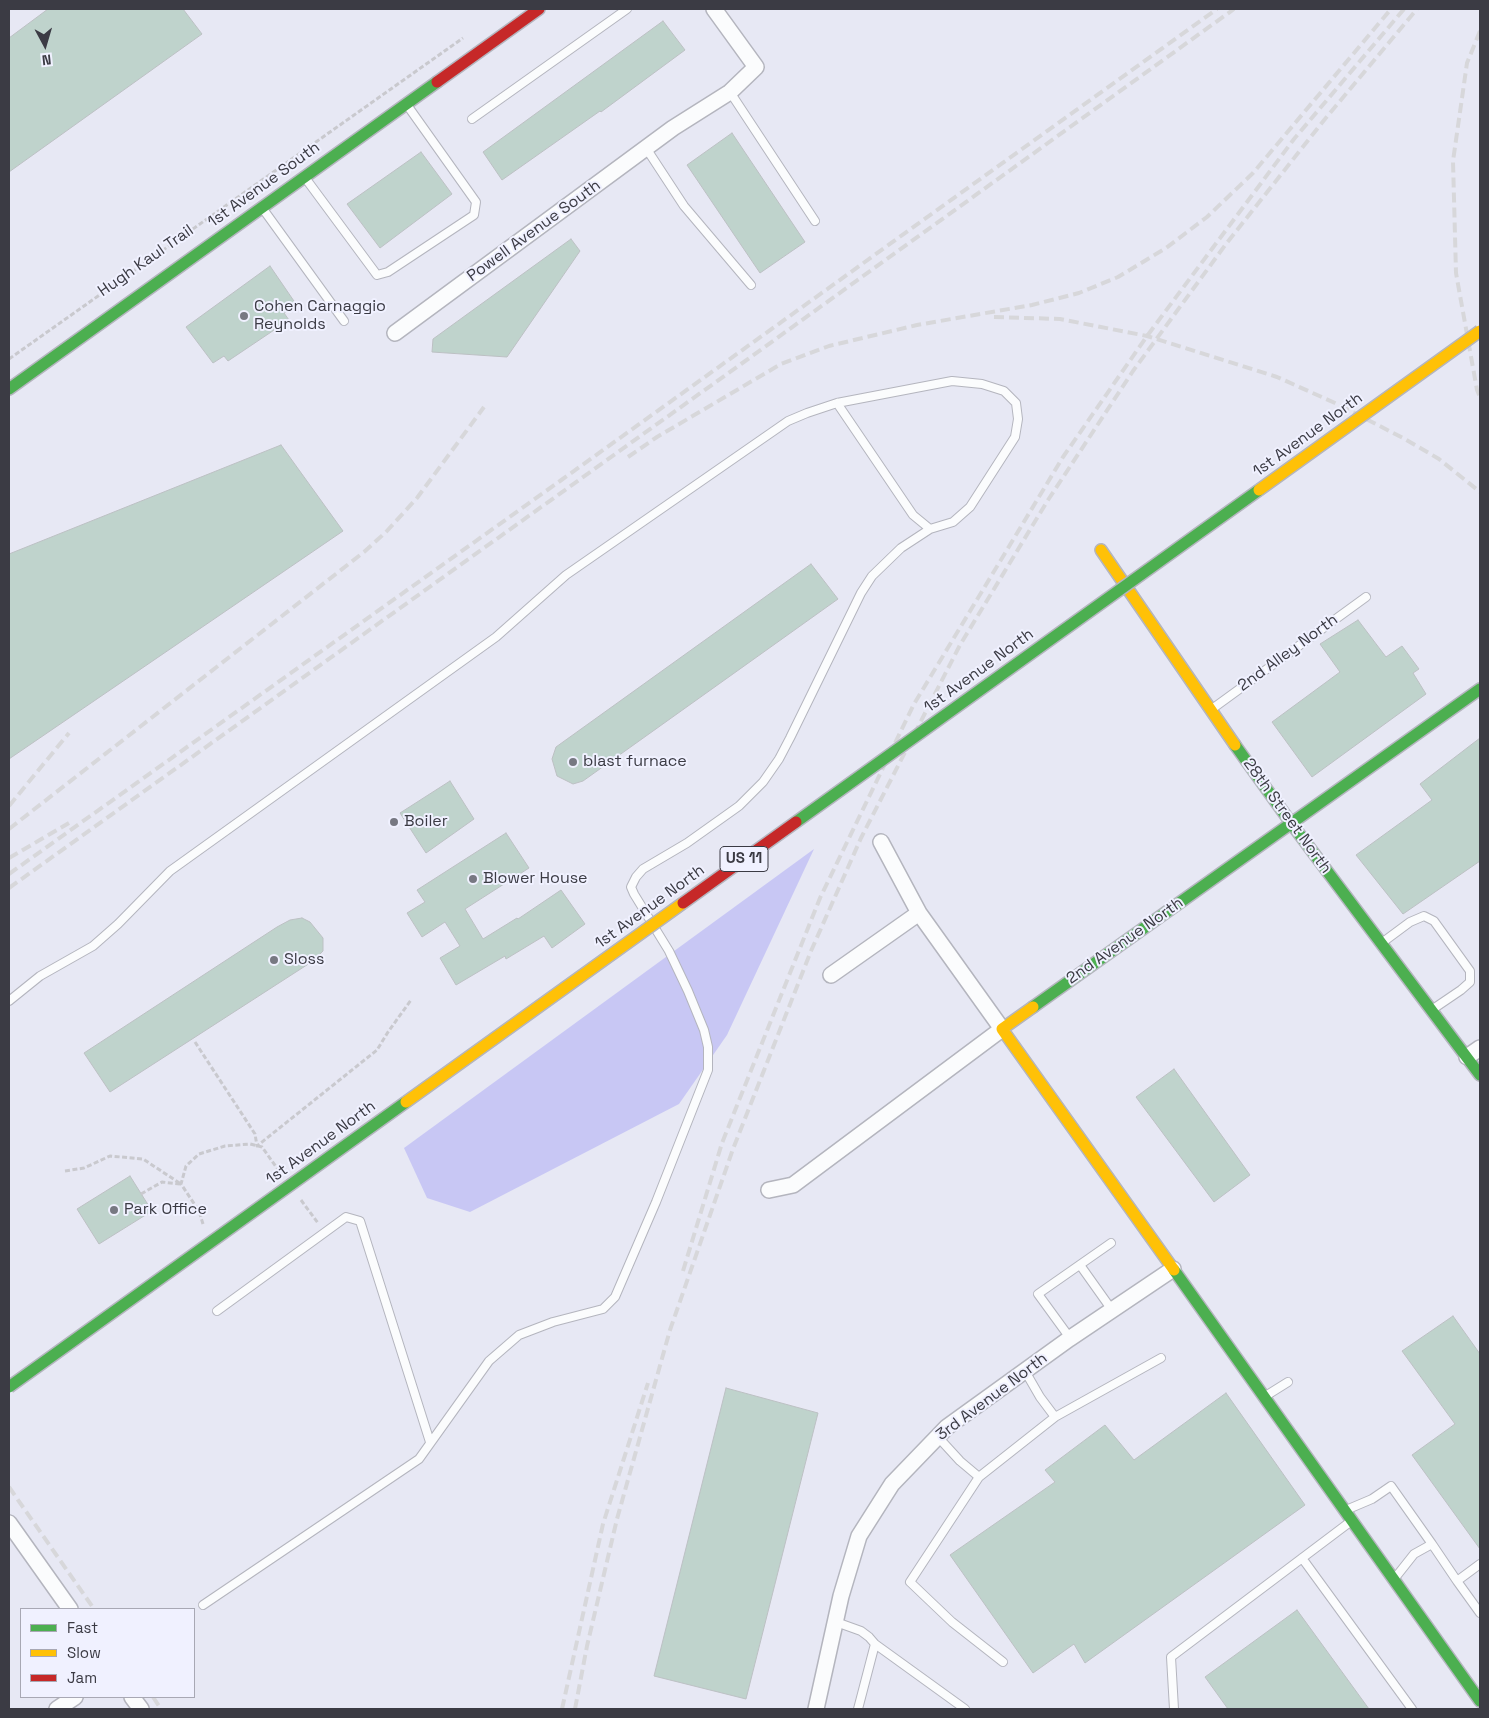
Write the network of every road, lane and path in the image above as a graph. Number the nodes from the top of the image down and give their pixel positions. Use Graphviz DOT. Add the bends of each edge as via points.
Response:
graph roads {
  1 [pos="539,9"];
  2 [pos="627,9"];
  3 [pos="714,9"];
  4 [pos="464,37"];
  5 [pos="730,92"];
  6 [pos="406,104"];
  7 [pos="472,119"];
  8 [pos="646,148"];
  9 [pos="304,177"];
  10 [pos="262,207"];
  11 [pos="815,221"];
  12 [pos="750,285"];
  13 [pos="344,321"];
  14 [pos="1480,331"];
  15 [pos="395,334"];
  16 [pos="9,359"];
  17 [pos="9,389"];
  18 [pos="837,403"];
  19 [pos="930,529"];
  20 [pos="1101,550"];
  21 [pos="1366,597"];
  22 [pos="1480,689"];
  23 [pos="1210,710"];
  24 [pos="1291,823"];
  25 [pos="881,842"];
  26 [pos="919,913"];
  27 [pos="1381,943"];
  28 [pos="831,975"];
  29 [pos="411,1000"];
  30 [pos="9,1001"];
  31 [pos="1432,1010"];
  32 [pos="1002,1028"];
  33 [pos="195,1042"];
  34 [pos="1480,1048"];
  35 [pos="1467,1057"];
  36 [pos="1480,1075"];
  37 [pos="65,1171"];
  38 [pos="769,1190"];
  39 [pos="141,1194"];
  40 [pos="1111,1243"];
  41 [pos="1080,1264"];
  42 [pos="1173,1269"];
  43 [pos="1112,1310"];
  44 [pos="217,1311"];
  45 [pos="1070,1338"];
  46 [pos="1161,1358"];
  47 [pos="1025,1371"];
  48 [pos="1288,1382"];
  49 [pos="9,1387"];
  50 [pos="1264,1397"];
  51 [pos="1055,1417"];
  52 [pos="938,1437"];
  53 [pos="430,1442"];
  54 [pos="979,1477"];
  55 [pos="1345,1510"];
  56 [pos="1352,1520"];
  57 [pos="9,1522"];
  58 [pos="1432,1544"];
  59 [pos="1302,1558"];
  60 [pos="1480,1564"];
  61 [pos="1394,1579"];
  62 [pos="1457,1581"];
  63 [pos="203,1605"];
  64 [pos="69,1608"];
  65 [pos="1480,1613"];
  66 [pos="836,1622"];
  67 [pos="875,1644"];
  68 [pos="1003,1662"];
  69 [pos="74,1698"];
  70 [pos="133,1698"];
  71 [pos="1480,1701"];
  72 [pos="57,1709"];
  73 [pos="141,1709"];
  74 [pos="816,1709"];
  75 [pos="858,1709"];
  76 [pos="965,1709"];
  77 [pos="1174,1709"];
  78 [pos="1412,1709"];
  1 -- 6 [label="street, 1st Avenue South"];
  2 -- 7 [label="lane"];
  3 -- 5 [label="street, Powell Avenue South" via="756,67"];
  4 -- 16 [label="path, Hugh Kaul Trail"];
  5 -- 8 [label="street, Powell Avenue South"];
  5 -- 11 [label="lane"];
  6 -- 9 [label="street, 1st Avenue South"];
  6 -- 9 [label="lane" via="476,202 474,215 388,272 377,275"];
  8 -- 12 [label="lane" via="684,206"];
  8 -- 15 [label="street, Powell Avenue South"];
  9 -- 10 [label="street, 1st Avenue South"];
  10 -- 13 [label="lane"];
  10 -- 17 [label="street, 1st Avenue South"];
  14 -- 49 [label="street, 1st Avenue North / US 11, bridge"];
  18 -- 19 [label="lane" via="913,515"];
  18 -- 19 [label="lane" via="952,381 982,384 1004,391 1016,402 1015,437 970,507 953,522"];
  18 -- 30 [label="lane" via="788,421 566,575 496,638 170,871 93,946 40,976"];
  19 -- 53 [label="lane" via="901,548 872,576 779,760 763,782 739,806 643,869 631,887 688,991 704,1030 708,1070 616,1296 603,1309 552,1322 519,1335 489,1361"];
  20 -- 23 [label="street, 28th Street North"];
  21 -- 23 [label="lane, 2nd Alley North"];
  22 -- 24 [label="street, 2nd Avenue North"];
  23 -- 24 [label="street, 28th Street North"];
  24 -- 27 [label="street, 28th Street North"];
  24 -- 32 [label="street, 2nd Avenue North"];
  25 -- 26 [label="street"];
  26 -- 28 [label="street"];
  26 -- 32 [label="street"];
  27 -- 31 [label="street, 28th Street North"];
  27 -- 31 [label="lane" via="1424,916 1434,921 1470,971 1470,982"];
  29 -- 33 [label="path" via="377,1050 257,1146 255,1134"];
  31 -- 35 [label="street, 28th Street North"];
  32 -- 38 [label="street, 2nd Avenue North" via="793,1185"];
  32 -- 42 [label="street"];
  34 -- 35 [label="street"];
  35 -- 36 [label="street, 28th Street North"];
  37 -- 39 [label="path" via="84,1168 110,1156 135,1158 143,1159 181,1184 162,1182"];
  40 -- 41 [label="lane"];
  41 -- 43 [label="lane"];
  41 -- 45 [label="lane" via="1038,1294"];
  42 -- 43 [label="street, 3rd Avenue North"];
  42 -- 50 [label="street"];
  43 -- 45 [label="street, 3rd Avenue North"];
  44 -- 53 [label="lane" via="346,1217 360,1221"];
  45 -- 47 [label="street, 3rd Avenue North"];
  46 -- 51 [label="lane"];
  47 -- 51 [label="lane"];
  47 -- 52 [label="street, 3rd Avenue North" via="947,1427"];
  48 -- 50 [label="lane"];
  50 -- 55 [label="street"];
  51 -- 54 [label="lane"];
  52 -- 54 [label="lane"];
  52 -- 66 [label="street, 3rd Avenue North" via="892,1484 859,1536"];
  53 -- 63 [label="lane" via="419,1459"];
  54 -- 68 [label="lane" via="910,1582 952,1622"];
  55 -- 56 [label="street"];
  55 -- 58 [label="lane" via="1372,1499 1391,1486"];
  56 -- 59 [label="lane"];
  56 -- 61 [label="street"];
  57 -- 64 [label="street"];
  58 -- 61 [label="lane" via="1414,1554"];
  58 -- 62 [label="lane"];
  59 -- 77 [label="lane" via="1171,1657"];
  59 -- 78 [label="lane"];
  60 -- 62 [label="lane"];
  61 -- 71 [label="street"];
  62 -- 65 [label="lane"];
  66 -- 67 [label="lane" via="861,1631"];
  66 -- 74 [label="street, 3rd Avenue North"];
  67 -- 75 [label="lane"];
  67 -- 76 [label="lane"];
  69 -- 72 [label="street"];
  70 -- 73 [label="street"];
}
